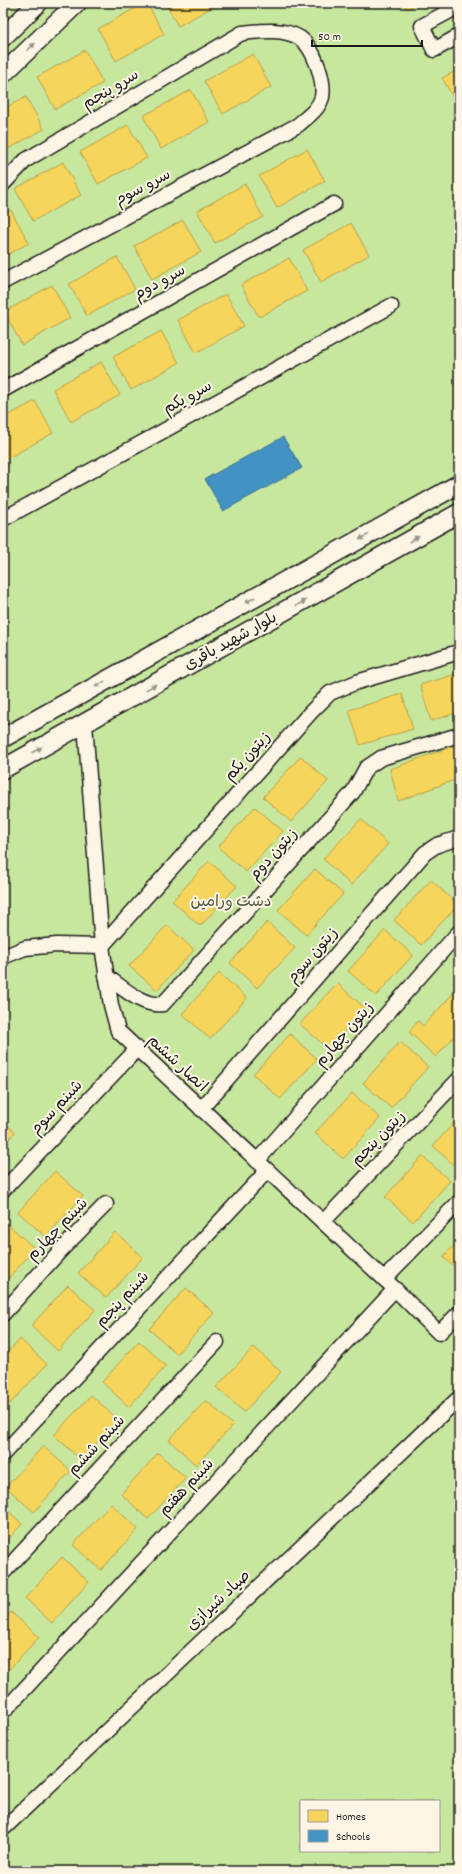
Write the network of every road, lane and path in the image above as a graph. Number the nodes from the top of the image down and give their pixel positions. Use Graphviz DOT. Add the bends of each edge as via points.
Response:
graph roads {
  1 [pos="38,3"];
  2 [pos="76,3"];
  3 [pos="459,6"];
  4 [pos="242,33"];
  5 [pos="3,36"];
  6 [pos="459,36"];
  7 [pos="3,74"];
  8 [pos="3,184"];
  9 [pos="334,204"];
  10 [pos="3,282"];
  11 [pos="391,306"];
  12 [pos="3,390"];
  13 [pos="459,484"];
  14 [pos="459,513"];
  15 [pos="3,519"];
  16 [pos="459,652"];
  17 [pos="74,699"];
  18 [pos="85,724"];
  19 [pos="459,735"];
  20 [pos="3,738"];
  21 [pos="3,769"];
  22 [pos="459,838"];
  23 [pos="459,932"];
  24 [pos="102,946"];
  25 [pos="3,957"];
  26 [pos="106,976"];
  27 [pos="136,1049"];
  28 [pos="459,1079"];
  29 [pos="201,1109"];
  30 [pos="257,1161"];
  31 [pos="267,1171"];
  32 [pos="3,1190"];
  33 [pos="459,1202"];
  34 [pos="106,1204"];
  35 [pos="323,1222"];
  36 [pos="384,1279"];
  37 [pos="395,1289"];
  38 [pos="459,1313"];
  39 [pos="3,1314"];
  40 [pos="217,1342"];
  41 [pos="459,1398"];
  42 [pos="3,1454"];
  43 [pos="3,1573"];
  44 [pos="4,1709"];
  45 [pos="3,1829"];
  1 -- 5 [label="street"];
  7 -- 2 [label="street, one-way"];
  3 -- 6 [label="street" via="422,26 434,50"];
  4 -- 8 [label="street, سرو پنجم" via="26,160"];
  4 -- 10 [label="street, سرو سوم" via="268,30 300,38 318,63 322,97 316,109 298,125"];
  9 -- 12 [label="street, سرو دوم"];
  11 -- 15 [label="street, سرو یکم"];
  13 -- 17 [label="street, بلوار شهید باقری, one-way"];
  18 -- 14 [label="street, بلوار شهید باقری, one-way"];
  16 -- 24 [label="street, زیتون یکم" via="357,682 330,693"];
  17 -- 18 [label="street"];
  17 -- 20 [label="street, بلوار شهید باقری"];
  21 -- 18 [label="street, بلوار شهید باقری, one-way"];
  18 -- 24 [label="street, انصار ششم"];
  19 -- 26 [label="street, زیتون دوم" via="381,758 366,768 353,792 163,1004 146,1003"];
  22 -- 29 [label="street, زیتون سوم" via="425,852"];
  23 -- 30 [label="street, زیتون چهارم"];
  24 -- 25 [label="street" via="57,945 25,948"];
  24 -- 26 [label="street, انصار ششم"];
  26 -- 27 [label="street, انصار ششم" via="118,1031"];
  27 -- 29 [label="street, انصار ششم"];
  27 -- 32 [label="street, شبنم سوم"];
  28 -- 35 [label="street, زیتون پنجم"];
  29 -- 30 [label="street, انصار ششم"];
  30 -- 31 [label="street, انصار ششم"];
  31 -- 35 [label="street, انصار ششم"];
  31 -- 42 [label="street, شبنم پنجم"];
  33 -- 36 [label="street"];
  34 -- 39 [label="street, شبنم چهارم"];
  35 -- 36 [label="street, انصار ششم"];
  36 -- 37 [label="street, انصار ششم"];
  37 -- 38 [label="street, انصار ششم" via="439,1333"];
  37 -- 44 [label="street, شبنم هفتم"];
  40 -- 43 [label="street, شبنم ششم"];
  41 -- 45 [label="street, صیاد شیرازی"];
}
